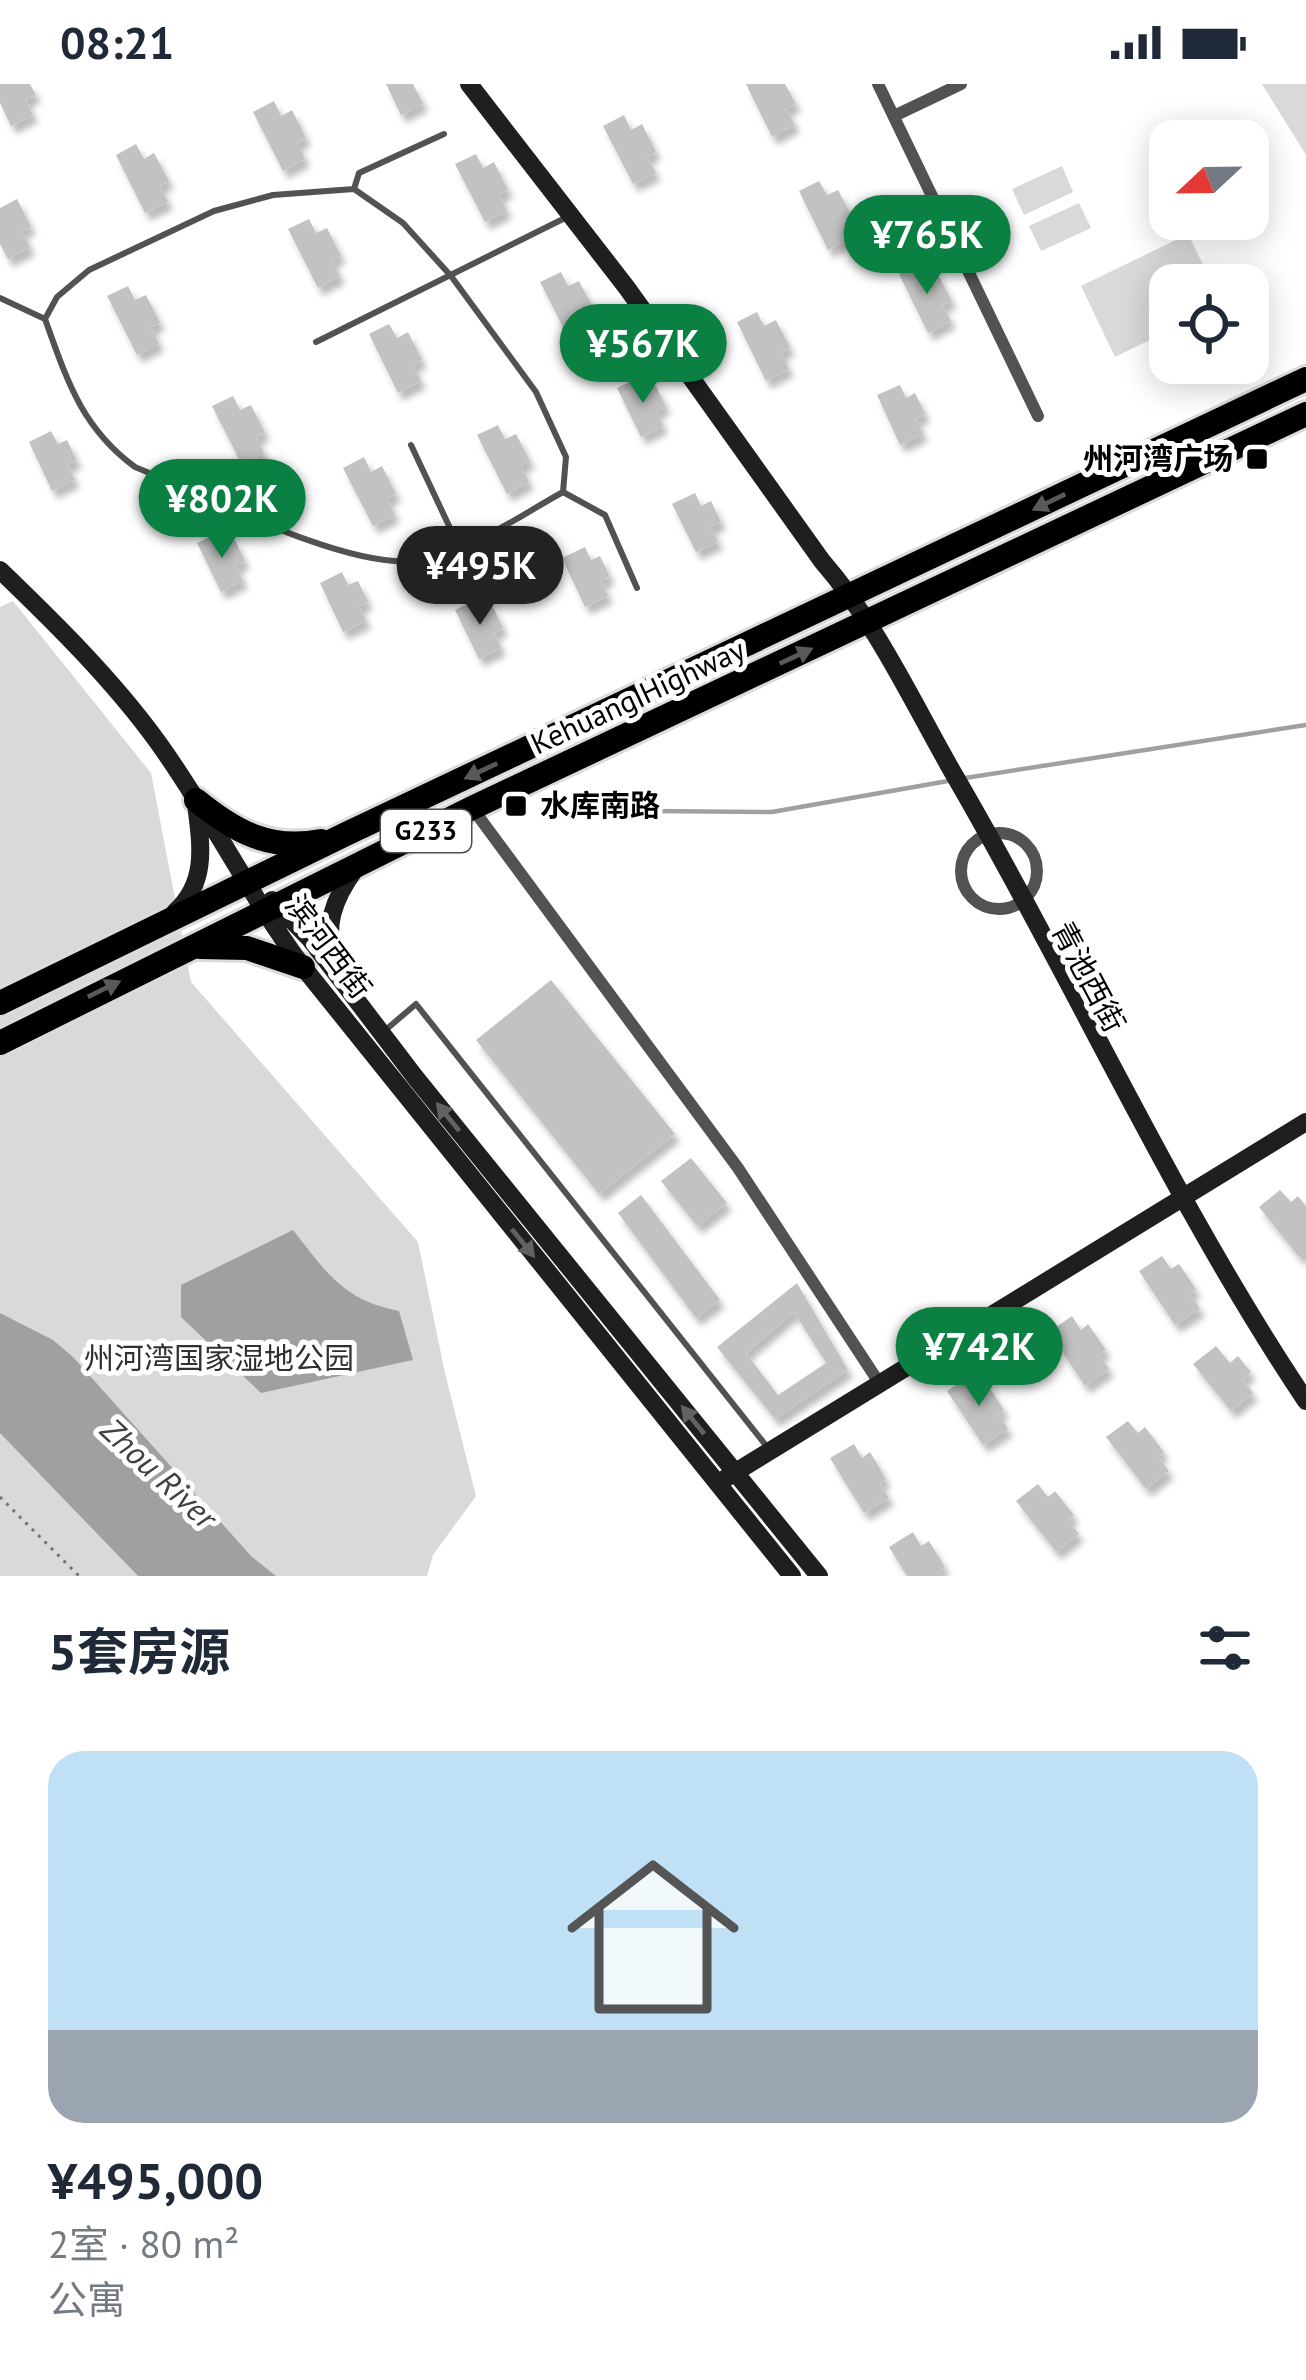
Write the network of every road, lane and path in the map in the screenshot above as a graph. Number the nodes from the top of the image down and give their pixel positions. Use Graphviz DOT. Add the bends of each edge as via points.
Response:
graph roads {
  1 [pos="469,84"];
  2 [pos="878,84"];
  3 [pos="961,84"];
  4 [pos="894,116"];
  5 [pos="444,134"];
  6 [pos="353,189"];
  7 [pos="571,215"];
  8 [pos="451,276"];
  9 [pos="0,298"];
  10 [pos="45,319"];
  11 [pos="316,341"];
  12 [pos="1306,379"];
  13 [pos="1306,414"];
  14 [pos="1038,416"];
  15 [pos="411,446"];
  16 [pos="563,492"];
  17 [pos="459,547"];
  18 [pos="0,570"];
  19 [pos="637,588"];
  20 [pos="848,599"];
  21 [pos="862,624"];
  22 [pos="196,800"];
  23 [pos="472,808"];
  24 [pos="346,835"];
  25 [pos="983,837"];
  26 [pos="360,864"];
  27 [pos="248,884"];
  28 [pos="1020,902"];
  29 [pos="272,909"];
  30 [pos="144,935"];
  31 [pos="191,947"];
  32 [pos="303,968"];
  33 [pos="345,985"];
  34 [pos="0,1003"];
  35 [pos="381,1033"];
  36 [pos="0,1043"];
  37 [pos="1306,1122"];
  38 [pos="1180,1198"];
  39 [pos="880,1384"];
  40 [pos="1306,1401"];
  41 [pos="1306,1418"];
  42 [pos="770,1451"];
  43 [pos="735,1472"];
  44 [pos="717,1484"];
  45 [pos="0,1497"];
  46 [pos="79,1576"];
  47 [pos="792,1576"];
  48 [pos="820,1576"];
  1 -- 7 [label="street, 青池西街"];
  2 -- 4 [label="street"];
  3 -- 4 [label="street"];
  4 -- 14 [label="street"];
  5 -- 6 [label="lane" via="359,173"];
  6 -- 8 [label="lane" via="403,223"];
  6 -- 10 [label="lane" via="272,195 214,211 89,270"];
  7 -- 8 [label="lane"];
  7 -- 20 [label="street, 青池西街"];
  8 -- 11 [label="lane"];
  8 -- 16 [label="lane" via="536,392 566,457"];
  9 -- 10 [label="lane"];
  10 -- 17 [label="lane" via="73,397 106,445 135,467 366,560 416,561"];
  12 -- 20 [label="highway, Kehuang Highway / G233, one-way"];
  13 -- 21 [label="highway, Kehuang Highway / G233"];
  15 -- 17 [label="lane"];
  16 -- 17 [label="lane"];
  16 -- 19 [label="lane" via="605,515"];
  18 -- 22 [label="street" via="156,739"];
  20 -- 21 [label="street, 青池西街"];
  20 -- 24 [label="highway, Kehuang Highway / G233, one-way"];
  23 -- 21 [label="highway, Kehuang Highway / G233, one-way"];
  21 -- 25 [label="street, 青池西街"];
  22 -- 24 [label="highway" via="260,840 298,844"];
  22 -- 27 [label="street"];
  22 -- 30 [label="street" via="196,881 181,908"];
  23 -- 26 [label="highway, Kehuang Highway / G233"];
  23 -- 39 [label="street" via="738,1168"];
  24 -- 27 [label="highway, Kehuang Highway / G233"];
  25 -- 28 [label="street, 青池西街"];
  25 -- 28 [label="street" via="1018,838 1034,857 1035,882"];
  25 -- 28 [label="street" via="964,855 966,890 997,909"];
  26 -- 29 [label="highway, Kehuang Highway / G233"];
  26 -- 33 [label="street" via="329,926"];
  27 -- 29 [label="street, 滨河西街"];
  27 -- 30 [label="highway, Kehuang Highway / G233"];
  28 -- 38 [label="street, 青池西街"];
  29 -- 31 [label="highway, Kehuang Highway / G233"];
  29 -- 32 [label="street, 滨河西街"];
  29 -- 33 [label="street, 滨河西街"];
  30 -- 34 [label="highway, Kehuang Highway / G233"];
  31 -- 32 [label="highway" via="248,948"];
  36 -- 31 [label="highway, Kehuang Highway / G233, one-way"];
  32 -- 44 [label="street, 滨河西街, one-way"];
  33 -- 35 [label="street, 滨河西街"];
  35 -- 42 [label="lane" via="416,1004"];
  43 -- 35 [label="street, 滨河西街, one-way"];
  37 -- 38 [label="street"];
  38 -- 39 [label="street"];
  38 -- 40 [label="street, 青池西街"];
  38 -- 41 [label="street, 青池西街"];
  39 -- 42 [label="street"];
  42 -- 43 [label="street"];
  43 -- 44 [label="street"];
  43 -- 48 [label="street, 滨河西街"];
  44 -- 47 [label="street, 滨河西街"];
  45 -- 46 [label="path"];
}
